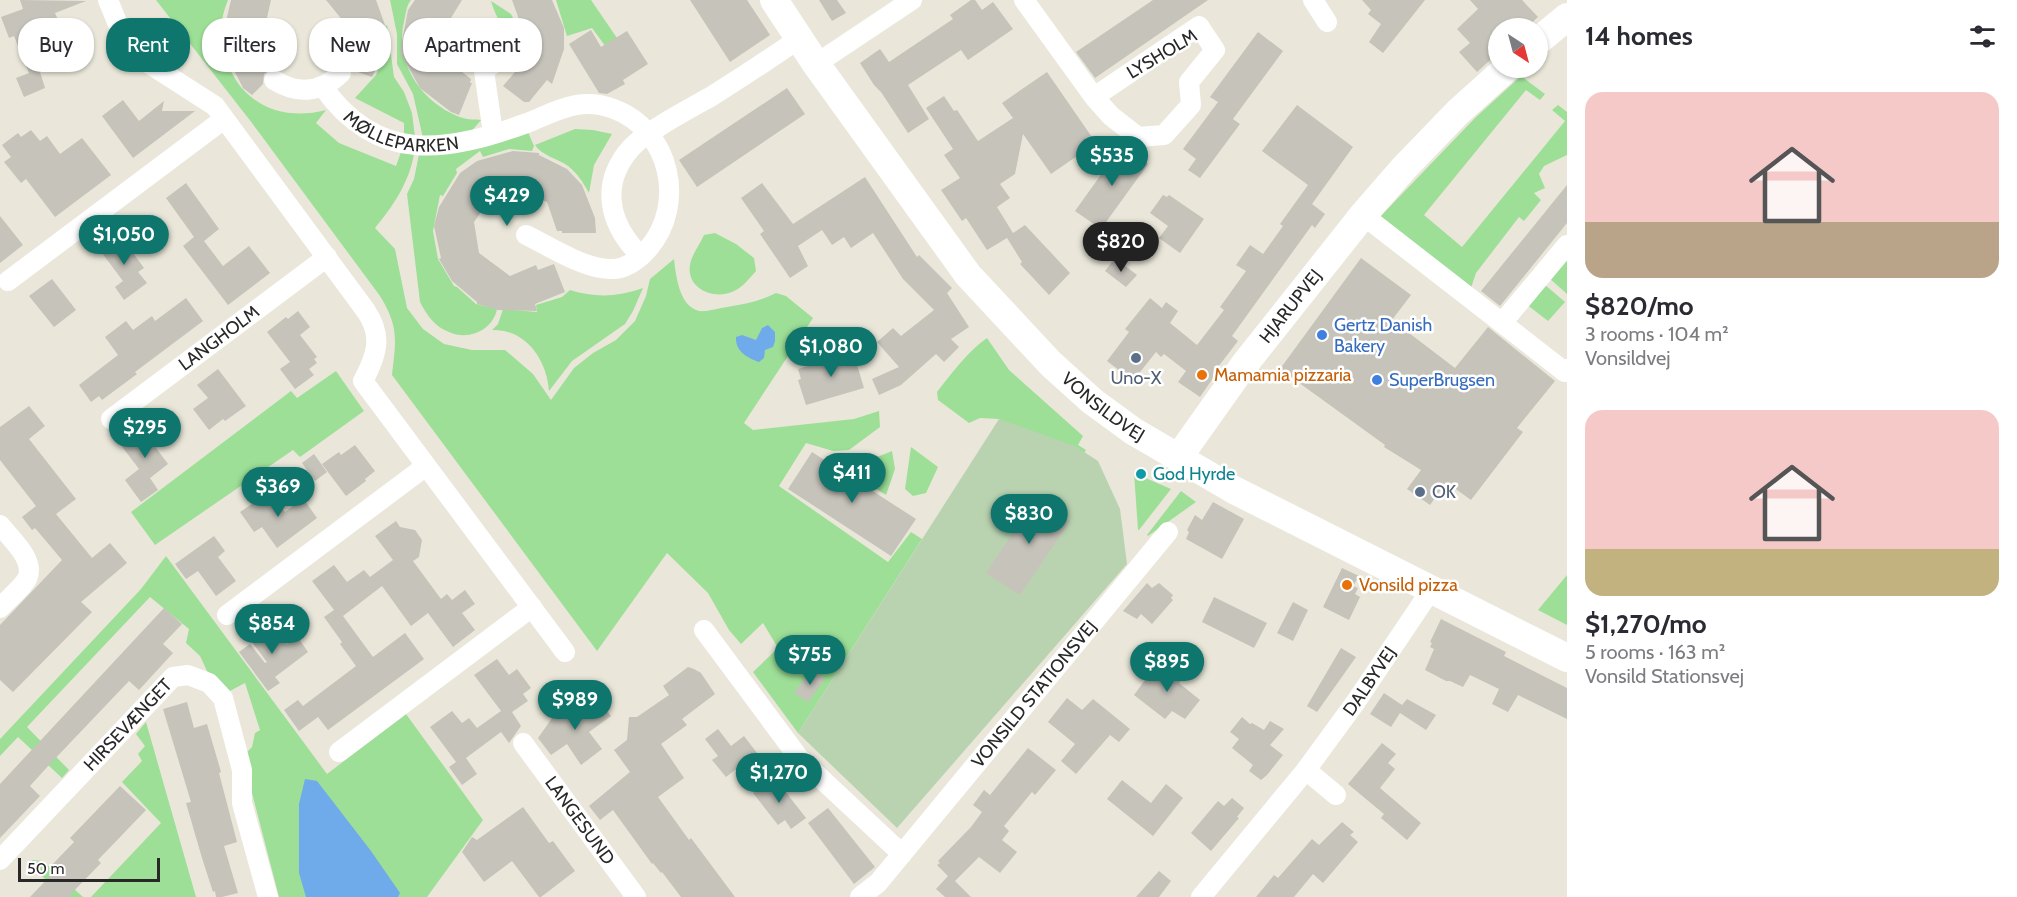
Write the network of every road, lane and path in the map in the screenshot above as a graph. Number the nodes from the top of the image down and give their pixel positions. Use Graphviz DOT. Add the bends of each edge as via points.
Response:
graph roads {
  1 [pos="108,0"];
  2 [pos="774,0"];
  3 [pos="912,0"];
  4 [pos="1024,0"];
  5 [pos="1313,0"];
  6 [pos="1567,17"];
  7 [pos="1327,22"];
  8 [pos="1548,33"];
  9 [pos="800,38"];
  10 [pos="816,64"];
  11 [pos="484,72"];
  12 [pos="341,73"];
  13 [pos="1496,78"];
  14 [pos="274,80"];
  15 [pos="323,87"];
  16 [pos="1094,97"];
  17 [pos="224,119"];
  18 [pos="493,133"];
  19 [pos="648,134"];
  20 [pos="1363,215"];
  21 [pos="526,235"];
  22 [pos="1567,245"];
  23 [pos="641,256"];
  24 [pos="327,258"];
  25 [pos="8,281"];
  26 [pos="1502,323"];
  27 [pos="1567,369"];
  28 [pos="111,419"];
  29 [pos="1178,458"];
  30 [pos="426,466"];
  31 [pos="0,525"];
  32 [pos="1168,532"];
  33 [pos="1431,590"];
  34 [pos="532,607"];
  35 [pos="0,608"];
  36 [pos="227,615"];
  37 [pos="704,630"];
  38 [pos="566,651"];
  39 [pos="1567,658"];
  40 [pos="523,744"];
  41 [pos="339,752"];
  42 [pos="1306,770"];
  43 [pos="1336,795"];
  44 [pos="902,854"];
  45 [pos="0,860"];
  46 [pos="268,897"];
  47 [pos="636,897"];
  48 [pos="860,897"];
  49 [pos="1201,897"];
  1 -- 17 [label="street" via="134,54 214,106"];
  2 -- 9 [label="main road, VONSILDVEJ"];
  3 -- 10 [label="street"];
  4 -- 16 [label="street, LYSHOLM"];
  5 -- 7 [label="street"];
  6 -- 8 [label="main road"];
  9 -- 10 [label="main road, VONSILDVEJ"];
  9 -- 19 [label="street"];
  10 -- 29 [label="main road, VONSILDVEJ" via="968,275 1004,316 1092,401"];
  11 -- 18 [label="street"];
  12 -- 15 [label="street, MØLLEPARKEN"];
  13 -- 20 [label="main road, HJARUPVEJ" via="1458,112"];
  14 -- 15 [label="street, MØLLEPARKEN" via="298,91"];
  15 -- 18 [label="street, MØLLEPARKEN" via="354,122 392,141 420,146 456,143"];
  16 -- 16 [label="street, LYSHOLM" via="1138,137 1164,135 1191,105 1189,82 1215,50 1199,26"];
  17 -- 24 [label="street"];
  17 -- 25 [label="street"];
  18 -- 19 [label="street, MØLLEPARKEN" via="571,105 593,104 633,119"];
  19 -- 23 [label="street, MØLLEPARKEN" via="667,169 669,207 654,242"];
  19 -- 23 [label="street" via="632,146 613,183 616,224"];
  20 -- 26 [label="street"];
  20 -- 29 [label="main road, HJARUPVEJ"];
  21 -- 23 [label="street, MØLLEPARKEN" via="580,261 607,269 622,269"];
  22 -- 26 [label="street"];
  24 -- 28 [label="street, LANGHOLM"];
  24 -- 30 [label="street" via="375,325 378,345 363,381"];
  26 -- 27 [label="street" via="1565,372"];
  29 -- 33 [label="main road, VONSILDVEJ"];
  30 -- 34 [label="street"];
  30 -- 36 [label="street"];
  31 -- 35 [label="street" via="30,568 26,580"];
  32 -- 44 [label="street, VONSILD STATIONSVEJ"];
  33 -- 39 [label="main road, VONSILDVEJ"];
  33 -- 42 [label="street, DALBYVEJ"];
  34 -- 38 [label="street"];
  34 -- 41 [label="street"];
  37 -- 44 [label="street" via="799,758"];
  40 -- 47 [label="street, LANGESUND"];
  42 -- 43 [label="street"];
  42 -- 49 [label="street, DALBYVEJ"];
  44 -- 48 [label="street, VONSILD STATIONSVEJ" via="878,883"];
  45 -- 46 [label="street, HIRSEVÆNGET" via="173,678 188,675 209,683 223,698 242,770 242,803"];
}
